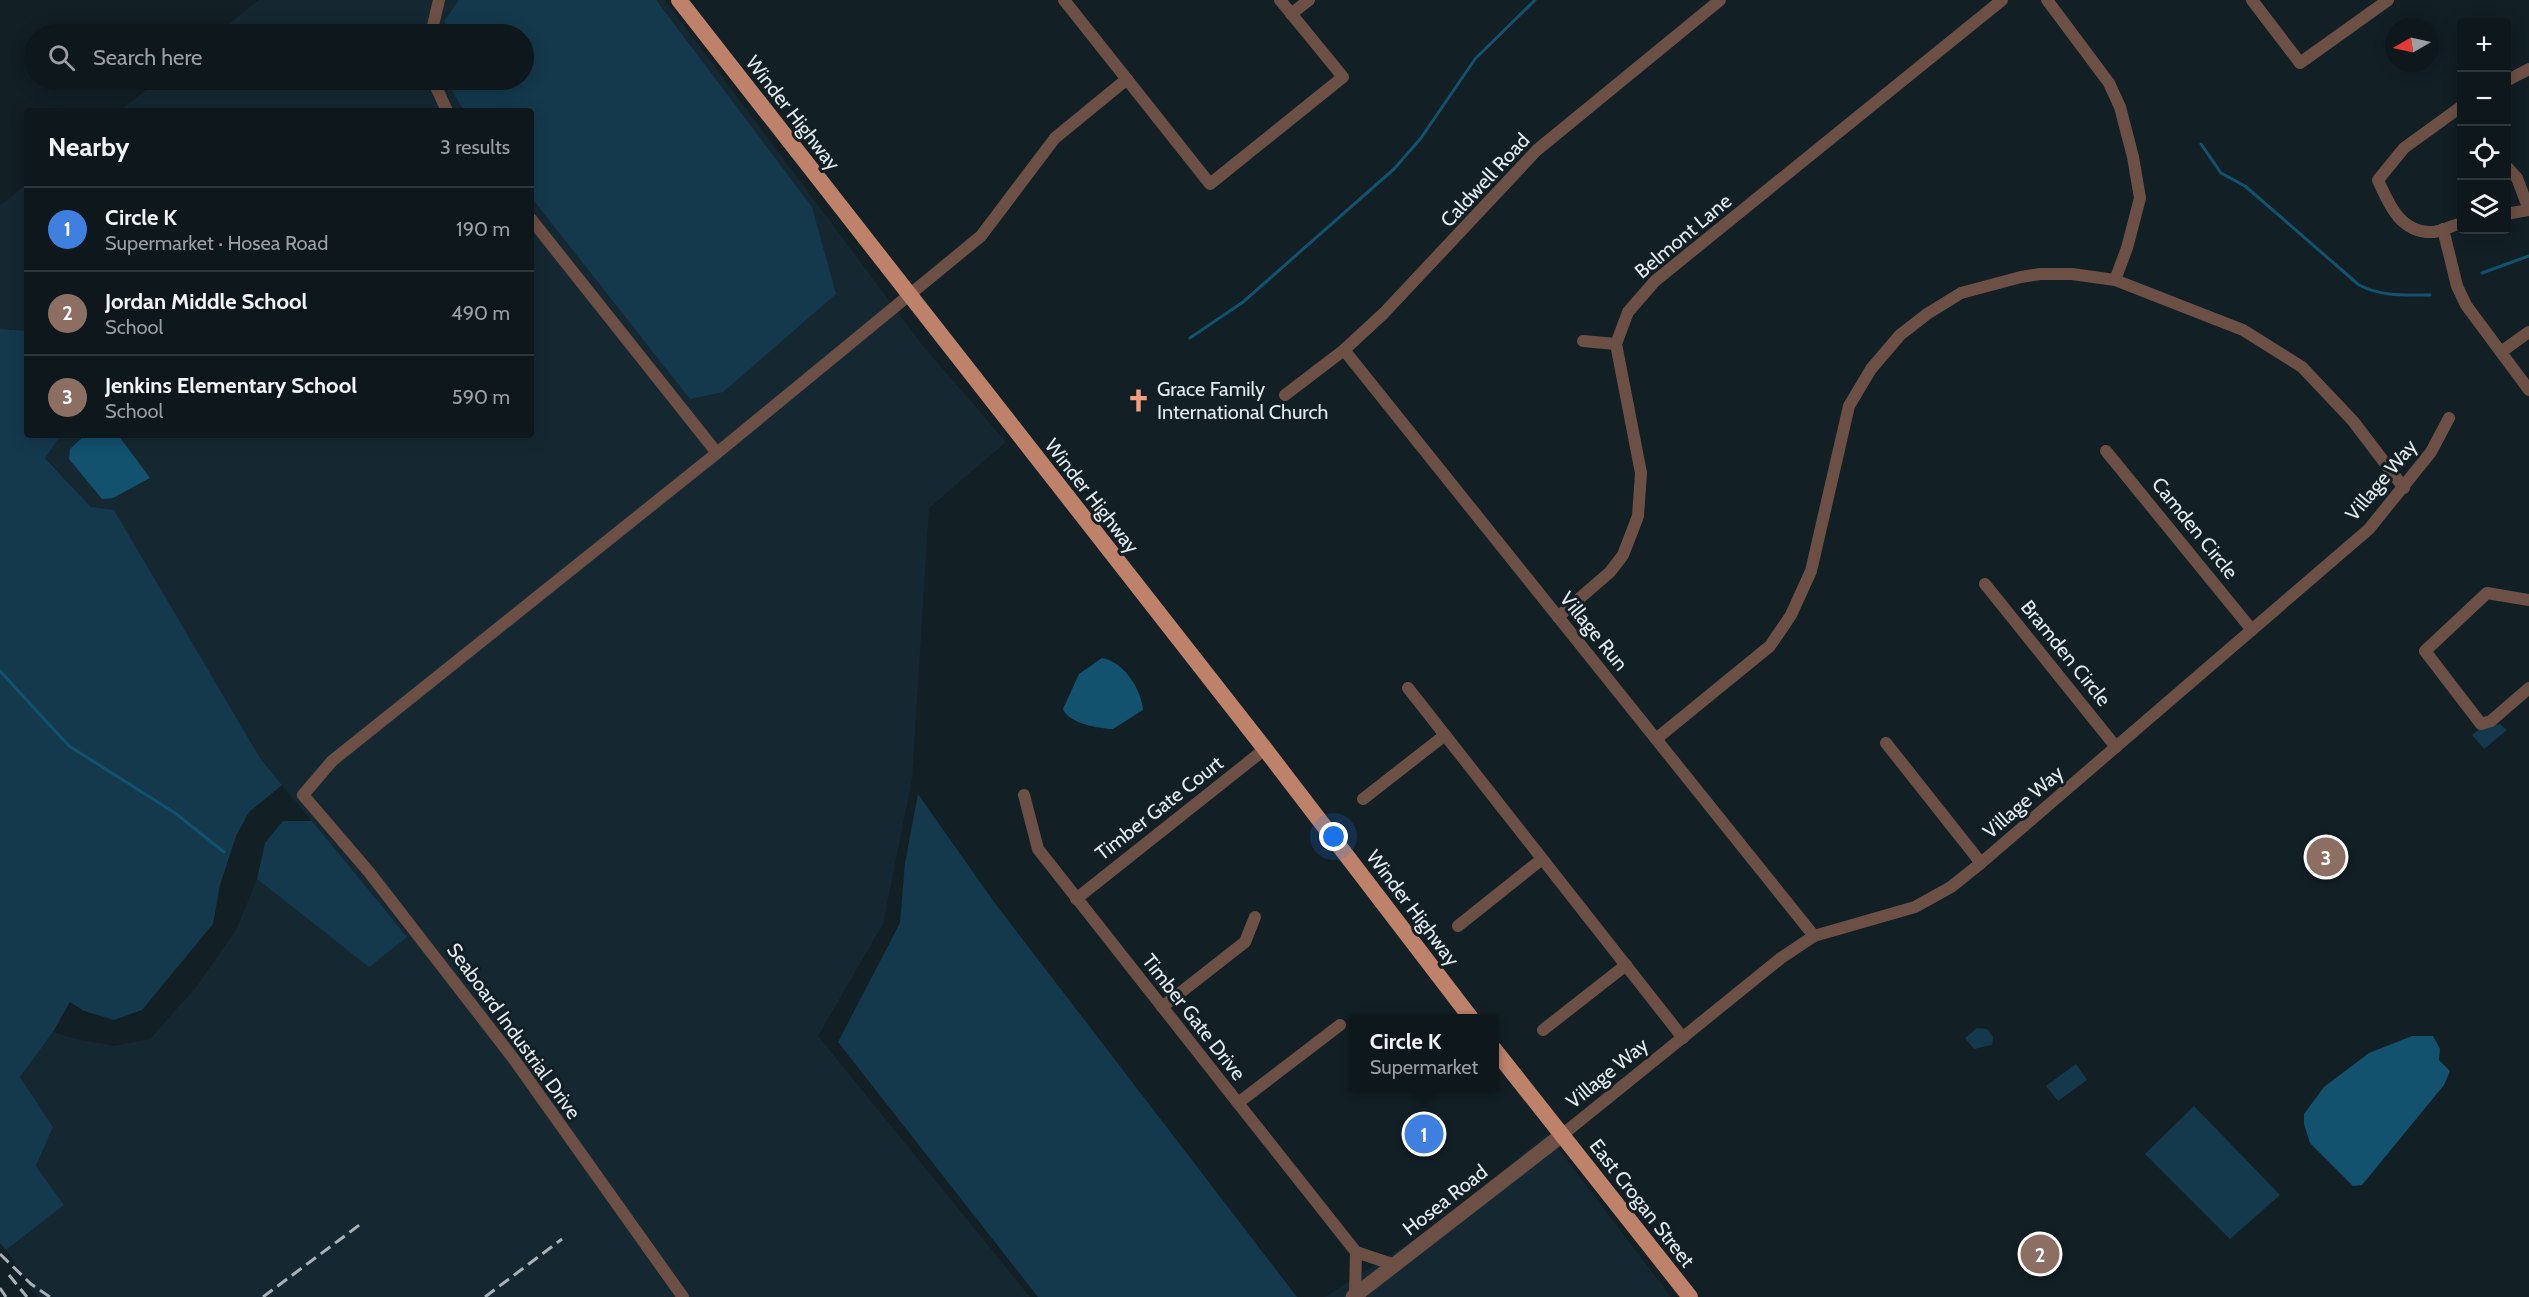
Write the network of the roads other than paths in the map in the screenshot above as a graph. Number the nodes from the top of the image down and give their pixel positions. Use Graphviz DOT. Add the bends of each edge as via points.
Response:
graph roads {
  1 [pos="439,0"];
  2 [pos="679,0"];
  3 [pos="1064,0"];
  4 [pos="1280,0"];
  5 [pos="1309,0"];
  6 [pos="1720,0"];
  7 [pos="2002,0"];
  8 [pos="2047,0"];
  9 [pos="2252,0"];
  10 [pos="2388,0"];
  11 [pos="1291,14"];
  12 [pos="434,24"];
  13 [pos="2529,69"];
  14 [pos="2511,78"];
  15 [pos="1127,79"];
  16 [pos="438,90"];
  17 [pos="446,108"];
  18 [pos="2457,110"];
  19 [pos="2511,171"];
  20 [pos="2529,210"];
  21 [pos="2511,213"];
  22 [pos="534,223"];
  23 [pos="2457,225"];
  24 [pos="2443,229"];
  25 [pos="2115,280"];
  26 [pos="910,296"];
  27 [pos="2529,333"];
  28 [pos="1583,341"];
  29 [pos="1616,344"];
  30 [pos="1344,350"];
  31 [pos="2501,352"];
  32 [pos="2529,390"];
  33 [pos="1285,395"];
  34 [pos="2449,418"];
  35 [pos="2106,451"];
  36 [pos="717,453"];
  37 [pos="2404,488"];
  38 [pos="1985,584"];
  39 [pos="2529,600"];
  40 [pos="1558,617"];
  41 [pos="2252,630"];
  42 [pos="1408,688"];
  43 [pos="2529,688"];
  44 [pos="1444,735"];
  45 [pos="1656,739"];
  46 [pos="1886,743"];
  47 [pos="2116,747"];
  48 [pos="1265,749"];
  49 [pos="1023,795"];
  50 [pos="1363,799"];
  51 [pos="1542,859"];
  52 [pos="1982,863"];
  53 [pos="1076,899"];
  54 [pos="1256,917"];
  55 [pos="1458,926"];
  56 [pos="1814,936"];
  57 [pos="1626,965"];
  58 [pos="1162,1007"];
  59 [pos="1468,1014"];
  60 [pos="1340,1025"];
  61 [pos="1543,1030"];
  62 [pos="1683,1038"];
  63 [pos="1499,1055"];
  64 [pos="1238,1103"];
  65 [pos="1562,1135"];
  66 [pos="1356,1252"];
  67 [pos="1395,1265"];
  68 [pos="1354,1296"];
  69 [pos="683,1297"];
  70 [pos="1690,1297"];
  1 -- 12 [label="street"];
  2 -- 26 [label="main road, Winder Highway"];
  3 -- 15 [label="street"];
  4 -- 11 [label="street"];
  5 -- 11 [label="street"];
  6 -- 30 [label="street, Caldwell Road" via="1537,150 1399,298"];
  7 -- 29 [label="street, Belmont Lane" via="1655,281 1628,312"];
  8 -- 25 [label="street" via="2109,83 2120,107 2133,157 2139,198"];
  9 -- 10 [label="street" via="2300,63"];
  11 -- 15 [label="street" via="1342,77 1210,184"];
  13 -- 14 [label="street"];
  15 -- 26 [label="street" via="1055,138 981,237"];
  16 -- 17 [label="street"];
  18 -- 24 [label="street" via="2404,148 2378,180 2391,210 2407,226 2434,232"];
  19 -- 20 [label="street"];
  20 -- 21 [label="street"];
  22 -- 36 [label="street"];
  23 -- 24 [label="street"];
  24 -- 31 [label="street" via="2466,306"];
  25 -- 37 [label="street" via="2243,330 2302,367 2353,421"];
  25 -- 45 [label="street" via="2040,274 1999,282 1961,293 1900,335 1871,369 1849,406 1811,571 1791,615 1770,646"];
  26 -- 36 [label="street"];
  26 -- 48 [label="main road, Winder Highway"];
  27 -- 31 [label="street"];
  28 -- 29 [label="street"];
  29 -- 40 [label="street" via="1641,473 1638,516 1623,555 1610,572"];
  30 -- 33 [label="street, Caldwell Road"];
  30 -- 40 [label="street, Village Run"];
  31 -- 32 [label="street"];
  34 -- 37 [label="street, Village Way" via="2431,453"];
  35 -- 41 [label="street, Camden Circle"];
  36 -- 69 [label="street, Seaboard Industrial Drive" via="332,761 303,795 369,872 527,1077"];
  37 -- 41 [label="street, Village Way" via="2369,529"];
  38 -- 47 [label="street, Bramden Circle"];
  39 -- 43 [label="street" via="2487,593 2425,651 2481,724 2491,721"];
  40 -- 45 [label="street, Village Run"];
  41 -- 47 [label="street, Village Way"];
  42 -- 44 [label="street"];
  44 -- 50 [label="street"];
  44 -- 51 [label="street"];
  45 -- 56 [label="street, Village Run"];
  46 -- 52 [label="street"];
  47 -- 52 [label="street, Village Way"];
  48 -- 53 [label="street, Timber Gate Court"];
  48 -- 59 [label="main road, Winder Highway"];
  49 -- 53 [label="street, Timber Gate Drive" via="1038,849"];
  51 -- 55 [label="street"];
  51 -- 57 [label="street"];
  52 -- 56 [label="street, Village Way" via="1916,907"];
  53 -- 58 [label="street, Timber Gate Drive"];
  54 -- 58 [label="street" via="1245,942"];
  56 -- 62 [label="street, Village Way" via="1780,958"];
  57 -- 61 [label="street"];
  57 -- 62 [label="street"];
  58 -- 64 [label="street, Timber Gate Drive"];
  60 -- 64 [label="street"];
  62 -- 65 [label="street, Village Way"];
  63 -- 65 [label="main road"];
  64 -- 66 [label="street, Timber Gate Drive"];
  65 -- 67 [label="street, Hosea Road"];
  65 -- 70 [label="main road, East Crogan Street"];
  66 -- 67 [label="street"];
  66 -- 68 [label="street"];
  67 -- 68 [label="street, Hosea Road"];
}
